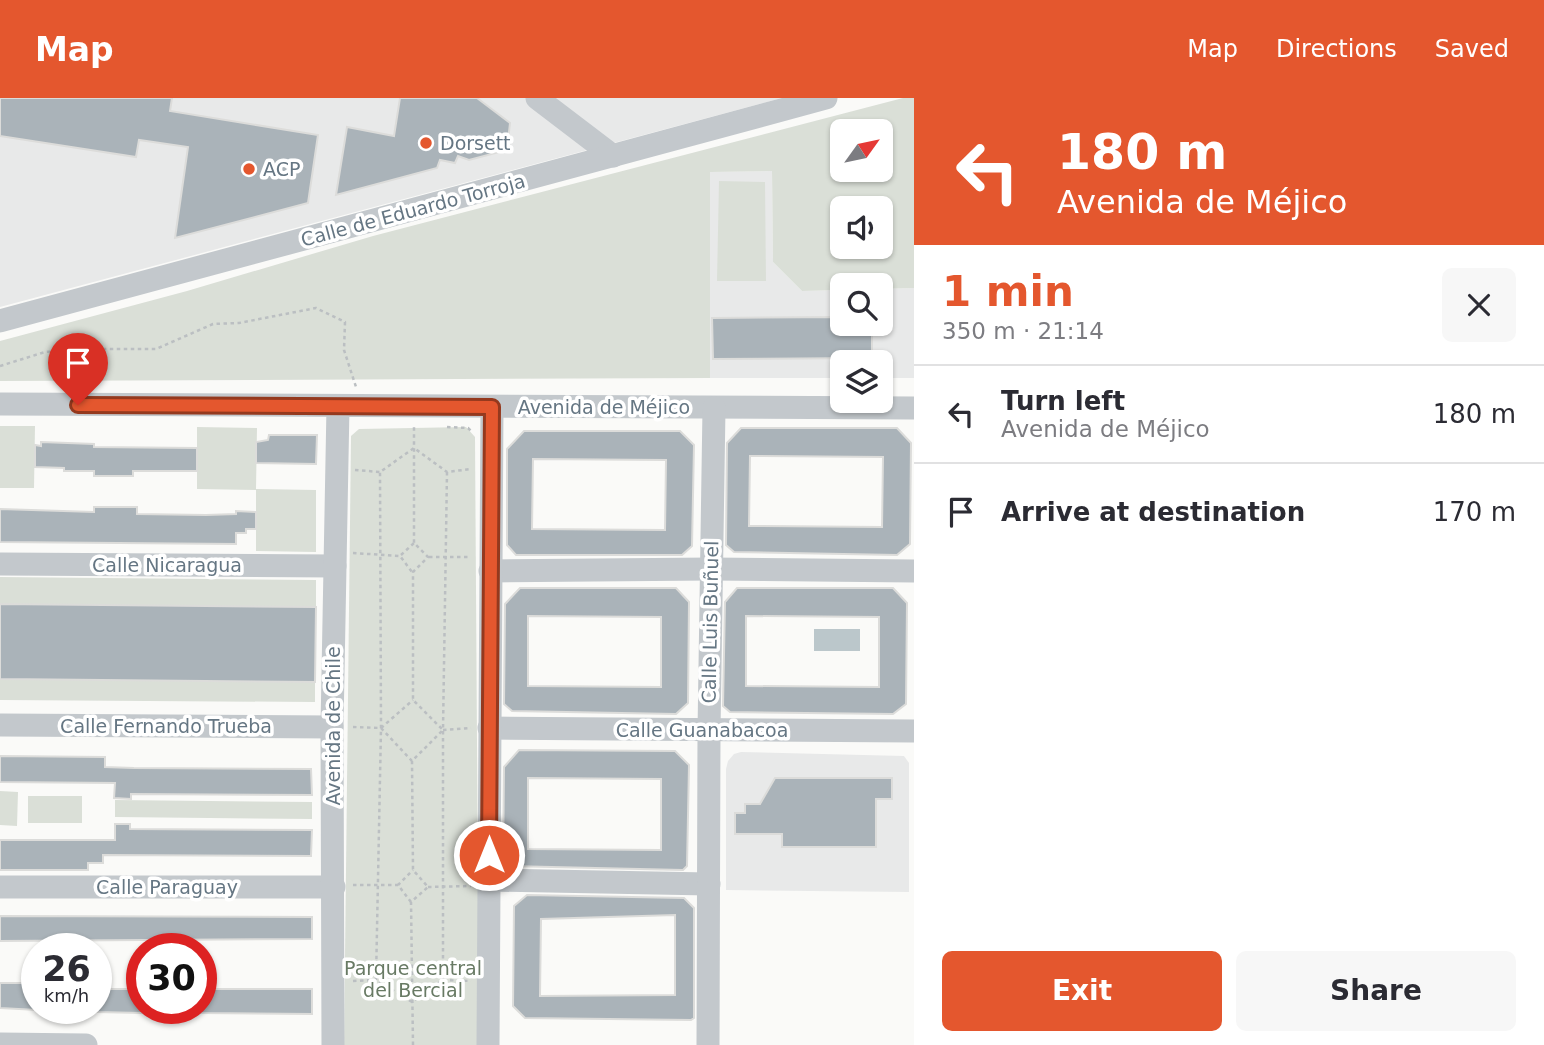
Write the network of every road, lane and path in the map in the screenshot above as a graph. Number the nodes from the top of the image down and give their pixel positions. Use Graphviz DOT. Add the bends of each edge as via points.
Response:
graph roads {
  1 [pos="537,98"];
  2 [pos="826,98"];
  3 [pos="613,156"];
  4 [pos="0,321"];
  5 [pos="0,366"];
  6 [pos="356,387"];
  7 [pos="0,404"];
  8 [pos="338,406"];
  9 [pos="492,407"];
  10 [pos="714,408"];
  11 [pos="914,408"];
  12 [pos="403,426"];
  13 [pos="414,427"];
  14 [pos="425,427"];
  15 [pos="436,427"];
  16 [pos="474,434"];
  17 [pos="414,448"];
  18 [pos="351,469"];
  19 [pos="474,469"];
  20 [pos="380,472"];
  21 [pos="447,472"];
  22 [pos="414,542"];
  23 [pos="380,555"];
  24 [pos="400,556"];
  25 [pos="428,557"];
  26 [pos="446,557"];
  27 [pos="342,560"];
  28 [pos="0,564"];
  29 [pos="482,564"];
  30 [pos="712,569"];
  31 [pos="914,571"];
  32 [pos="413,572"];
  33 [pos="414,700"];
  34 [pos="0,725"];
  35 [pos="341,727"];
  36 [pos="381,728"];
  37 [pos="482,728"];
  38 [pos="443,730"];
  39 [pos="709,731"];
  40 [pos="914,731"];
  41 [pos="412,761"];
  42 [pos="413,870"];
  43 [pos="482,883"];
  44 [pos="709,884"];
  45 [pos="378,885"];
  46 [pos="341,886"];
  47 [pos="398,886"];
  48 [pos="0,887"];
  49 [pos="428,887"];
  50 [pos="443,887"];
  51 [pos="411,902"];
  52 [pos="376,980"];
  53 [pos="443,980"];
  54 [pos="347,981"];
  55 [pos="474,981"];
  56 [pos="412,1002"];
  57 [pos="0,1044"];
  58 [pos="86,1045"];
  59 [pos="333,1045"];
  60 [pos="413,1045"];
  61 [pos="488,1045"];
  62 [pos="708,1045"];
  1 -- 3 [label="street"];
  2 -- 3 [label="street, Calle de Eduardo Torroja"];
  3 -- 4 [label="street, Calle de Eduardo Torroja"];
  5 -- 6 [label="path" via="45,352 156,349 213,324 316,307 345,322 344,350"];
  7 -- 8 [label="street, Avenida de Méjico"];
  8 -- 9 [label="street, Avenida de Méjico"];
  8 -- 27 [label="street, Avenida de Chile"];
  9 -- 10 [label="street, Avenida de Méjico"];
  9 -- 29 [label="street"];
  10 -- 11 [label="street, Avenida de Méjico"];
  10 -- 30 [label="street, Calle Luis Buñuel"];
  12 -- 13 [label="path"];
  13 -- 14 [label="path"];
  13 -- 17 [label="path"];
  15 -- 16 [label="path" via="468,428"];
  17 -- 20 [label="path"];
  17 -- 21 [label="path"];
  17 -- 22 [label="path"];
  18 -- 20 [label="path"];
  19 -- 21 [label="path"];
  20 -- 23 [label="path"];
  21 -- 26 [label="path"];
  22 -- 24 [label="path"];
  22 -- 25 [label="path"];
  23 -- 24 [label="path"];
  23 -- 27 [label="path"];
  23 -- 36 [label="path"];
  24 -- 32 [label="path"];
  25 -- 26 [label="path"];
  25 -- 32 [label="path"];
  26 -- 29 [label="path"];
  26 -- 38 [label="path"];
  27 -- 28 [label="street, Calle Nicaragua"];
  27 -- 35 [label="street, Avenida de Chile"];
  29 -- 30 [label="street"];
  29 -- 37 [label="street"];
  30 -- 31 [label="street"];
  30 -- 39 [label="street, Calle Luis Buñuel"];
  32 -- 33 [label="path"];
  33 -- 36 [label="path"];
  33 -- 38 [label="path"];
  34 -- 35 [label="street, Calle Fernando Trueba"];
  35 -- 36 [label="path"];
  35 -- 46 [label="street, Avenida de Chile"];
  36 -- 41 [label="path"];
  36 -- 45 [label="path"];
  37 -- 38 [label="path"];
  37 -- 39 [label="street, Calle Guanabacoa"];
  37 -- 43 [label="street"];
  38 -- 41 [label="path"];
  38 -- 50 [label="path"];
  39 -- 40 [label="street, Calle Guanabacoa"];
  39 -- 44 [label="street, Calle Luis Buñuel"];
  41 -- 42 [label="path"];
  42 -- 47 [label="path"];
  42 -- 49 [label="path"];
  43 -- 44 [label="street"];
  43 -- 50 [label="path"];
  43 -- 61 [label="street"];
  44 -- 62 [label="street, Calle Luis Buñuel"];
  45 -- 46 [label="path"];
  45 -- 47 [label="path"];
  45 -- 52 [label="path"];
  46 -- 48 [label="street, Calle Paraguay"];
  46 -- 59 [label="street, Avenida de Chile"];
  47 -- 51 [label="path"];
  49 -- 50 [label="path"];
  49 -- 51 [label="path"];
  50 -- 53 [label="path"];
  51 -- 56 [label="path"];
  52 -- 54 [label="path"];
  52 -- 56 [label="path"];
  53 -- 55 [label="path"];
  53 -- 56 [label="path"];
  56 -- 60 [label="path"];
  57 -- 58 [label="street"];
}
